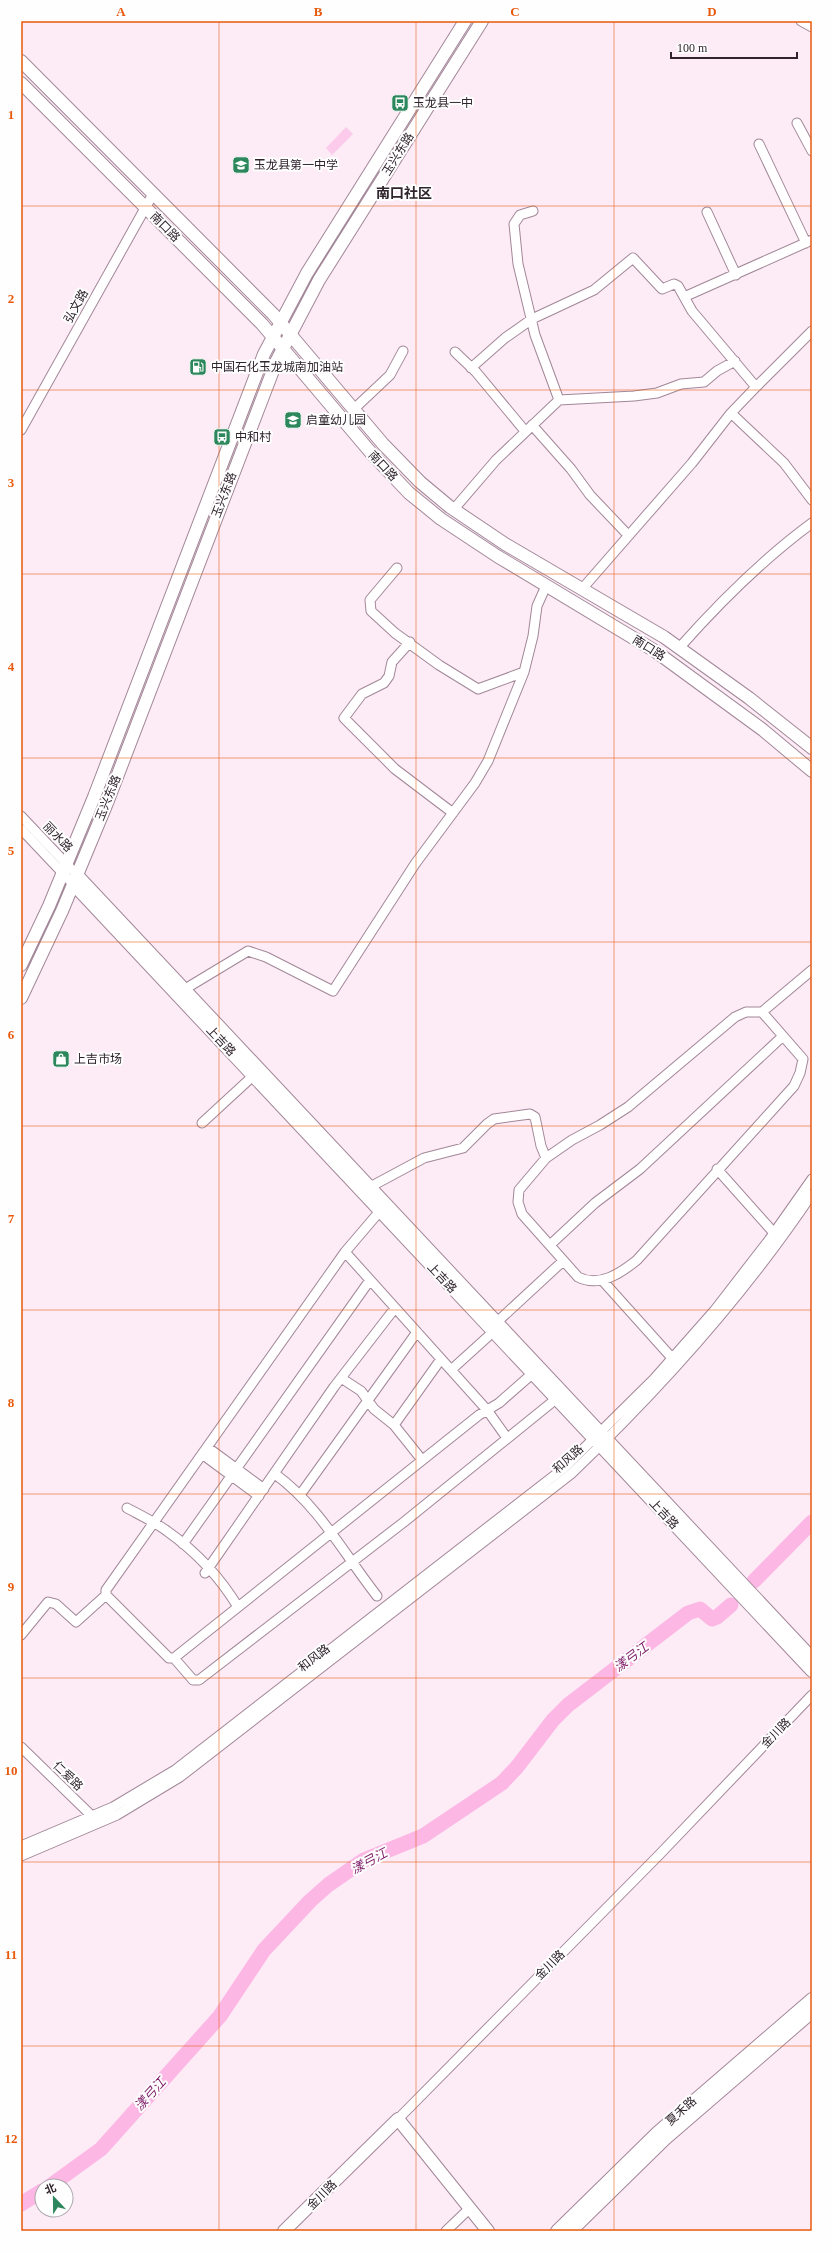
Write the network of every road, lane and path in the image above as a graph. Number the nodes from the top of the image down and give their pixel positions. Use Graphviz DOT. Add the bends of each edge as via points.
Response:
graph roads {
  1 [pos="465,21"];
  2 [pos="482,21"];
  3 [pos="801,21"];
  4 [pos="812,27"];
  5 [pos="21,61"];
  6 [pos="21,83"];
  7 [pos="797,123"];
  8 [pos="758,144"];
  9 [pos="812,151"];
  10 [pos="153,194"];
  11 [pos="145,207"];
  12 [pos="534,211"];
  13 [pos="707,212"];
  14 [pos="809,241"];
  15 [pos="736,275"];
  16 [pos="684,297"];
  17 [pos="532,319"];
  18 [pos="280,321"];
  19 [pos="812,331"];
  20 [pos="290,333"];
  21 [pos="273,336"];
  22 [pos="283,348"];
  23 [pos="403,351"];
  24 [pos="455,352"];
  25 [pos="735,361"];
  26 [pos="471,368"];
  27 [pos="756,387"];
  28 [pos="559,400"];
  29 [pos="354,409"];
  30 [pos="731,413"];
  31 [pos="529,428"];
  32 [pos="21,430"];
  33 [pos="812,500"];
  34 [pos="454,509"];
  35 [pos="812,522"];
  36 [pos="628,535"];
  37 [pos="397,568"];
  38 [pos="546,586"];
  39 [pos="582,589"];
  40 [pos="410,642"];
  41 [pos="680,648"];
  42 [pos="524,672"];
  43 [pos="812,748"];
  44 [pos="812,771"];
  45 [pos="453,813"];
  46 [pos="21,816"];
  47 [pos="21,829"];
  48 [pos="64,868"];
  49 [pos="75,879"];
  50 [pos="21,965"];
  51 [pos="812,970"];
  52 [pos="185,989"];
  53 [pos="21,998"];
  54 [pos="762,1012"];
  55 [pos="783,1036"];
  56 [pos="802,1066"];
  57 [pos="812,1067"];
  58 [pos="253,1076"];
  59 [pos="202,1123"];
  60 [pos="546,1158"];
  61 [pos="717,1169"];
  62 [pos="812,1178"];
  63 [pos="370,1187"];
  64 [pos="812,1194"];
  65 [pos="380,1211"];
  66 [pos="774,1233"];
  67 [pos="550,1245"];
  68 [pos="345,1252"];
  69 [pos="563,1261"];
  70 [pos="370,1280"];
  71 [pos="602,1280"];
  72 [pos="395,1308"];
  73 [pos="495,1327"];
  74 [pos="416,1332"];
  75 [pos="672,1358"];
  76 [pos="441,1360"];
  77 [pos="451,1370"];
  78 [pos="532,1374"];
  79 [pos="341,1378"];
  80 [pos="556,1399"];
  81 [pos="368,1400"];
  82 [pos="487,1410"];
  83 [pos="394,1425"];
  84 [pos="507,1438"];
  85 [pos="599,1440"];
  86 [pos="205,1451"];
  87 [pos="422,1460"];
  88 [pos="234,1472"];
  89 [pos="275,1474"];
  90 [pos="262,1493"];
  91 [pos="300,1495"];
  92 [pos="127,1508"];
  93 [pos="153,1523"];
  94 [pos="332,1533"];
  95 [pos="183,1544"];
  96 [pos="352,1562"];
  97 [pos="207,1571"];
  98 [pos="106,1595"];
  99 [pos="377,1596"];
  100 [pos="238,1607"];
  101 [pos="21,1635"];
  102 [pos="174,1658"];
  103 [pos="812,1658"];
  104 [pos="812,1671"];
  105 [pos="812,1695"];
  106 [pos="21,1747"];
  107 [pos="96,1820"];
  108 [pos="21,1846"];
  109 [pos="21,1856"];
  110 [pos="812,1998"];
  111 [pos="812,2012"];
  112 [pos="398,2119"];
  113 [pos="470,2208"];
  114 [pos="284,2231"];
  115 [pos="446,2231"];
  116 [pos="488,2231"];
  117 [pos="557,2231"];
  118 [pos="572,2231"];
  1 -- 18 [label="main road, 玉兴东路" via="325,243"];
  2 -- 20 [label="main road, 玉兴东路" via="337,250"];
  3 -- 4 [label="street"];
  5 -- 10 [label="main road, 南口路"];
  6 -- 11 [label="main road, 南口路"];
  7 -- 9 [label="street"];
  8 -- 14 [label="street"];
  10 -- 11 [label="street, 弘文路"];
  10 -- 18 [label="main road, 南口路"];
  11 -- 21 [label="main road, 南口路"];
  11 -- 32 [label="street, 弘文路"];
  12 -- 17 [label="street" via="520,215 514,224 518,264"];
  13 -- 15 [label="street"];
  14 -- 15 [label="street"];
  15 -- 16 [label="street"];
  16 -- 17 [label="street" via="674,284 662,289 633,258 594,290"];
  16 -- 25 [label="street" via="692,311"];
  17 -- 26 [label="street" via="505,338"];
  17 -- 28 [label="street" via="535,335"];
  18 -- 20 [label="main road, 南口路"];
  18 -- 21 [label="main road, 玉兴东路"];
  19 -- 27 [label="street"];
  20 -- 22 [label="main road, 玉兴东路"];
  20 -- 29 [label="main road, 南口路"];
  21 -- 22 [label="main road, 南口路"];
  21 -- 48 [label="main road, 玉兴东路" via="252,384 123,724"];
  22 -- 38 [label="main road, 南口路" via="372,454 409,493 477,544"];
  22 -- 49 [label="main road, 玉兴东路"];
  23 -- 29 [label="street" via="390,375"];
  24 -- 26 [label="street"];
  25 -- 27 [label="street"];
  25 -- 28 [label="street" via="704,382 681,384 657,393"];
  26 -- 31 [label="street"];
  27 -- 30 [label="street"];
  28 -- 31 [label="street"];
  29 -- 34 [label="main road, 南口路" via="407,470"];
  30 -- 33 [label="street" via="780,459"];
  30 -- 36 [label="street" via="692,463"];
  31 -- 34 [label="street" via="496,460"];
  31 -- 36 [label="street" via="571,469 590,495"];
  34 -- 39 [label="main road, 南口路" via="505,544"];
  35 -- 41 [label="street" via="789,539 721,600"];
  36 -- 39 [label="street"];
  37 -- 40 [label="street" via="370,600 370,606 377,618"];
  38 -- 42 [label="street" via="537,606 534,636"];
  38 -- 44 [label="main road, 南口路" via="655,651 763,730"];
  39 -- 41 [label="main road, 南口路"];
  40 -- 42 [label="street" via="439,665 478,689"];
  40 -- 45 [label="street" via="392,662 389,676 384,683 362,694 344,718 395,769"];
  41 -- 43 [label="main road, 南口路"];
  42 -- 45 [label="street" via="488,761"];
  45 -- 52 [label="street" via="415,864 333,991 266,957 248,951"];
  46 -- 48 [label="street, 丽水路"];
  47 -- 48 [label="street, 丽水路"];
  48 -- 49 [label="street, 丽水路"];
  48 -- 50 [label="main road, 玉兴东路"];
  49 -- 52 [label="main road, 上吉路"];
  49 -- 53 [label="main road, 玉兴东路"];
  49 -- 58 [label="main road, 上吉路"];
  51 -- 54 [label="street"];
  52 -- 63 [label="main road, 上吉路"];
  54 -- 55 [label="street"];
  54 -- 60 [label="street" via="746,1012 735,1017 628,1107"];
  55 -- 56 [label="street" via="803,1059"];
  55 -- 67 [label="street" via="640,1169 595,1203"];
  56 -- 57 [label="street"];
  56 -- 61 [label="street" via="794,1086"];
  58 -- 59 [label="street"];
  58 -- 65 [label="main road, 上吉路"];
  60 -- 63 [label="street" via="535,1117 530,1114 501,1117 487,1124 463,1148 424,1158 386,1176"];
  60 -- 67 [label="street" via="519,1190 518,1202 522,1214"];
  61 -- 66 [label="street"];
  61 -- 71 [label="street" via="637,1260 624,1270"];
  62 -- 66 [label="street"];
  63 -- 73 [label="main road, 上吉路"];
  64 -- 85 [label="street" via="720,1316 660,1384"];
  65 -- 68 [label="street"];
  65 -- 73 [label="main road, 上吉路"];
  66 -- 75 [label="street" via="714,1311"];
  67 -- 69 [label="street"];
  68 -- 70 [label="street"];
  68 -- 86 [label="street"];
  69 -- 71 [label="street" via="583,1279"];
  69 -- 73 [label="street"];
  70 -- 72 [label="street"];
  70 -- 88 [label="street"];
  71 -- 75 [label="street"];
  72 -- 74 [label="street"];
  72 -- 79 [label="street"];
  73 -- 77 [label="street"];
  73 -- 78 [label="main road, 上吉路"];
  73 -- 85 [label="main road, 上吉路"];
  74 -- 76 [label="street"];
  74 -- 81 [label="street"];
  75 -- 85 [label="street"];
  76 -- 77 [label="street"];
  76 -- 83 [label="street"];
  77 -- 82 [label="street"];
  78 -- 80 [label="main road, 上吉路"];
  78 -- 82 [label="street"];
  79 -- 81 [label="street"];
  79 -- 89 [label="street"];
  80 -- 84 [label="street"];
  80 -- 85 [label="main road, 上吉路"];
  81 -- 83 [label="street" via="374,1409"];
  81 -- 91 [label="street"];
  82 -- 84 [label="street"];
  82 -- 87 [label="street"];
  83 -- 87 [label="street"];
  84 -- 96 [label="street"];
  85 -- 103 [label="main road, 上吉路"];
  85 -- 104 [label="main road, 上吉路"];
  85 -- 107 [label="street, 和风路" via="570,1474 201,1762 158,1792"];
  86 -- 88 [label="street"];
  86 -- 93 [label="street"];
  87 -- 94 [label="street"];
  88 -- 90 [label="street"];
  88 -- 95 [label="street"];
  89 -- 90 [label="street"];
  89 -- 91 [label="street"];
  90 -- 97 [label="street"];
  91 -- 94 [label="street"];
  92 -- 93 [label="street"];
  93 -- 95 [label="street"];
  93 -- 97 [label="street"];
  93 -- 98 [label="street" via="106,1590"];
  94 -- 96 [label="street"];
  94 -- 100 [label="street"];
  95 -- 97 [label="street"];
  96 -- 99 [label="street"];
  96 -- 102 [label="street" via="199,1680 194,1680"];
  97 -- 100 [label="street"];
  98 -- 101 [label="street" via="76,1622 56,1604 48,1602"];
  98 -- 102 [label="street" via="169,1658"];
  100 -- 102 [label="street"];
  105 -- 112 [label="street, 金川路"];
  106 -- 107 [label="street, 仁爱路"];
  107 -- 108 [label="street, 和风路"];
  107 -- 109 [label="street, 和风路"];
  110 -- 117 [label="main road, 夏禾路" via="658,2132"];
  111 -- 118 [label="main road, 夏禾路" via="665,2139"];
  112 -- 113 [label="main road"];
  112 -- 114 [label="main road, 金川路"];
  113 -- 115 [label="street"];
  113 -- 116 [label="main road"];
}
